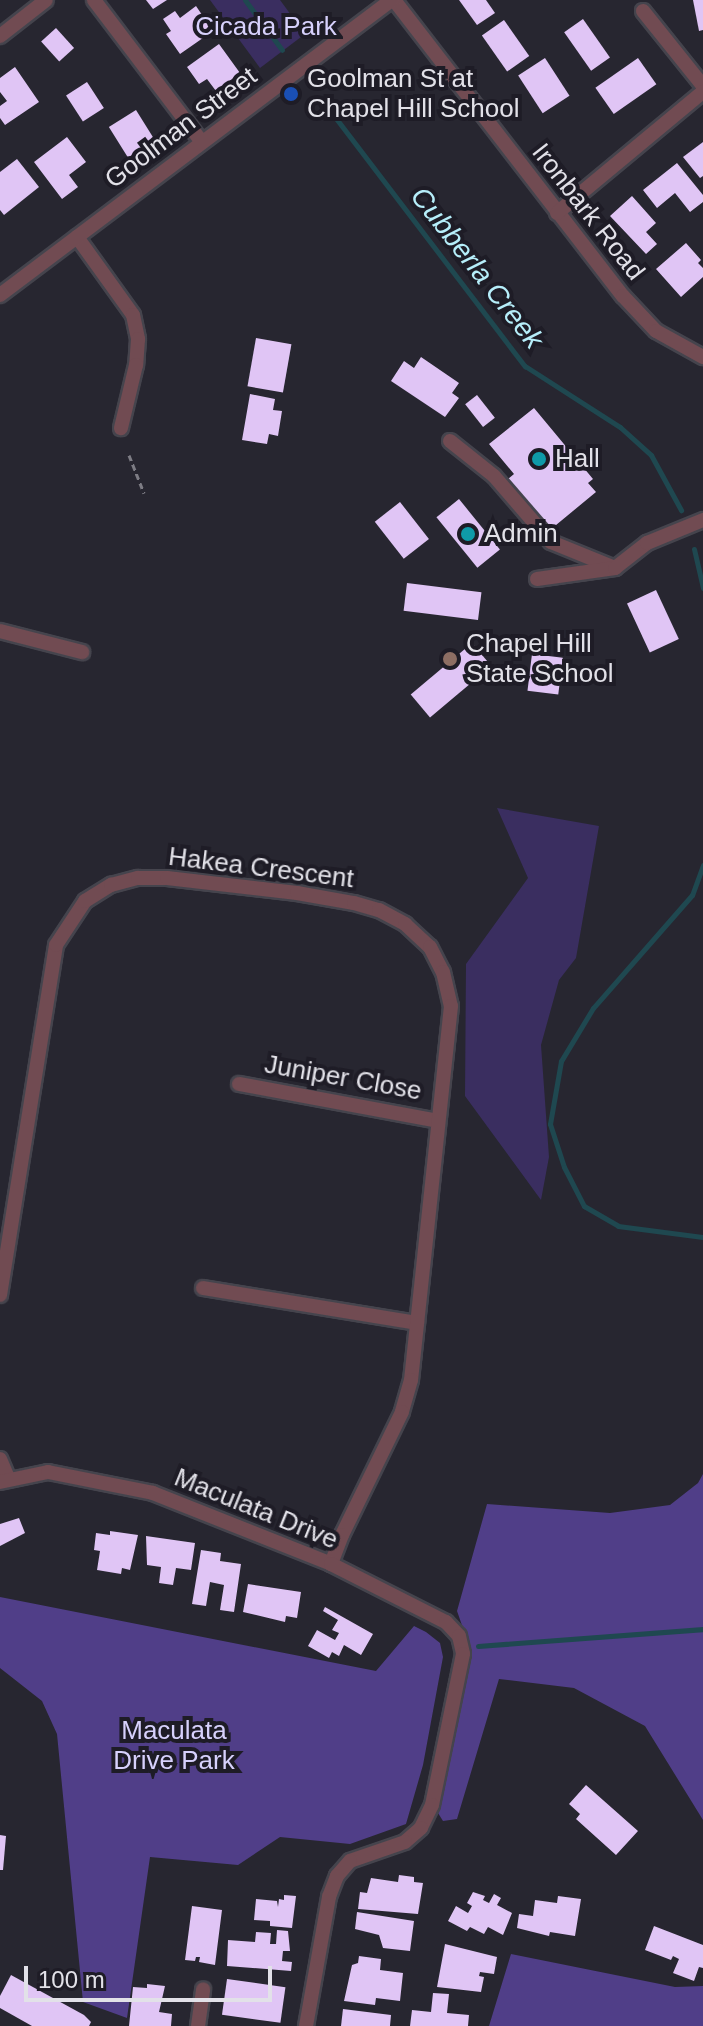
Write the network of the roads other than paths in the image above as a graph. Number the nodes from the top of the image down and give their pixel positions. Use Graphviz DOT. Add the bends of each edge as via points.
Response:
graph roads {
  1 [pos="46,0"];
  2 [pos="94,0"];
  3 [pos="393,0"];
  4 [pos="643,11"];
  5 [pos="0,36"];
  6 [pos="703,86"];
  7 [pos="703,92"];
  8 [pos="201,141"];
  9 [pos="557,213"];
  10 [pos="77,237"];
  11 [pos="0,295"];
  12 [pos="703,357"];
  13 [pos="121,428"];
  14 [pos="450,441"];
  15 [pos="703,520"];
  16 [pos="615,568"];
  17 [pos="537,579"];
  18 [pos="0,631"];
  19 [pos="82,652"];
  20 [pos="239,1084"];
  21 [pos="438,1121"];
  22 [pos="203,1288"];
  23 [pos="0,1295"];
  24 [pos="417,1323"];
  25 [pos="0,1459"];
  26 [pos="4,1480"];
  27 [pos="331,1564"];
  28 [pos="203,1989"];
  29 [pos="198,2026"];
  30 [pos="306,2026"];
  1 -- 5 [label="street"];
  2 -- 8 [label="street"];
  3 -- 8 [label="street, Goolman Street"];
  3 -- 9 [label="street, Ironbark Road"];
  4 -- 6 [label="street"];
  7 -- 9 [label="street"];
  8 -- 10 [label="street, Goolman Street"];
  9 -- 12 [label="street, Ironbark Road" via="656,331"];
  10 -- 11 [label="street, Goolman Street"];
  10 -- 13 [label="street" via="133,315 136,365"];
  14 -- 16 [label="street" via="494,476 551,542"];
  15 -- 16 [label="street" via="647,543"];
  16 -- 17 [label="street"];
  18 -- 19 [label="street"];
  20 -- 21 [label="street, Juniper Close"];
  21 -- 23 [label="street, Hakea Crescent" via="451,1006 430,947 405,924 379,910 297,893 167,878 111,885 85,901 56,945"];
  21 -- 24 [label="street, Hakea Crescent"];
  22 -- 24 [label="street"];
  24 -- 27 [label="street, Hakea Crescent" via="402,1412"];
  25 -- 26 [label="street"];
  26 -- 27 [label="street, Maculata Drive" via="48,1472 153,1493"];
  27 -- 30 [label="street, Maculata Drive" via="446,1622 459,1636 463,1654 432,1805 421,1828 405,1842 350,1861 337,1876"];
  28 -- 29 [label="street"];
}
